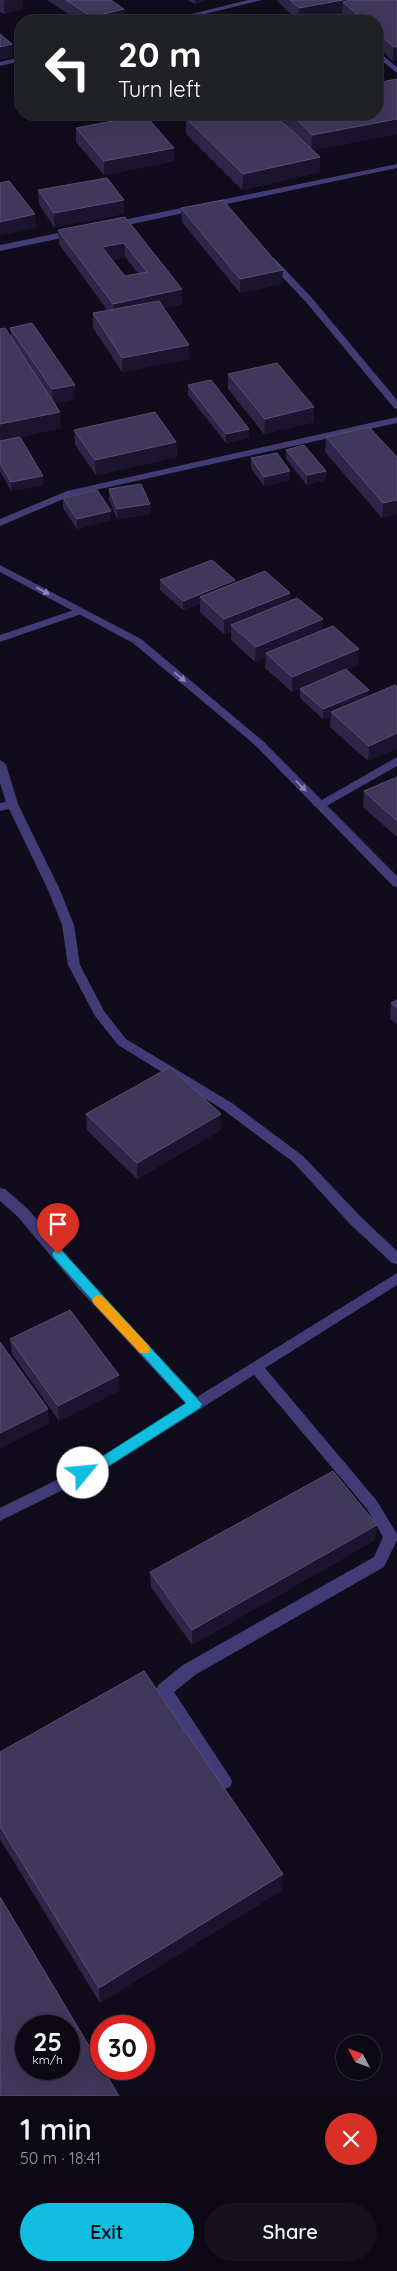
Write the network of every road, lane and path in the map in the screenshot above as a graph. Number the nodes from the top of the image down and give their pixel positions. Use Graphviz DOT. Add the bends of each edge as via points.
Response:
graph roads {
  1 [pos="258,0"];
  2 [pos="192,15"];
  3 [pos="383,58"];
  4 [pos="15,60"];
  5 [pos="0,64"];
  6 [pos="397,71"];
  7 [pos="397,166"];
  8 [pos="108,226"];
  9 [pos="78,232"];
  10 [pos="0,248"];
  11 [pos="264,251"];
  12 [pos="397,406"];
  13 [pos="397,420"];
  14 [pos="0,523"];
  15 [pos="0,568"];
  16 [pos="80,611"];
  17 [pos="0,639"];
  18 [pos="397,761"];
  19 [pos="0,764"];
  20 [pos="320,805"];
  21 [pos="6,806"];
  22 [pos="397,883"];
  23 [pos="0,1193"];
  24 [pos="397,1259"];
  25 [pos="397,1278"];
  26 [pos="256,1367"];
  27 [pos="195,1404"];
  28 [pos="0,1514"];
  29 [pos="224,1782"];
  1 -- 2 [label="street"];
  3 -- 6 [label="street"];
  4 -- 5 [label="street"];
  7 -- 8 [label="street" via="222,206"];
  9 -- 10 [label="street"];
  11 -- 12 [label="street"];
  13 -- 14 [label="street" via="70,493"];
  15 -- 16 [label="street, one-way"];
  16 -- 17 [label="street"];
  16 -- 20 [label="street, one-way" via="138,641 259,743"];
  18 -- 20 [label="street"];
  19 -- 21 [label="street"];
  20 -- 22 [label="street"];
  21 -- 24 [label="street" via="47,874 68,925 74,965 99,1013 122,1042 227,1106 298,1159"];
  23 -- 27 [label="street" via="22,1213"];
  25 -- 26 [label="street"];
  26 -- 27 [label="street"];
  26 -- 29 [label="street" via="372,1505 391,1536 379,1562 189,1670 164,1690"];
  27 -- 28 [label="street" via="100,1465"];
}
